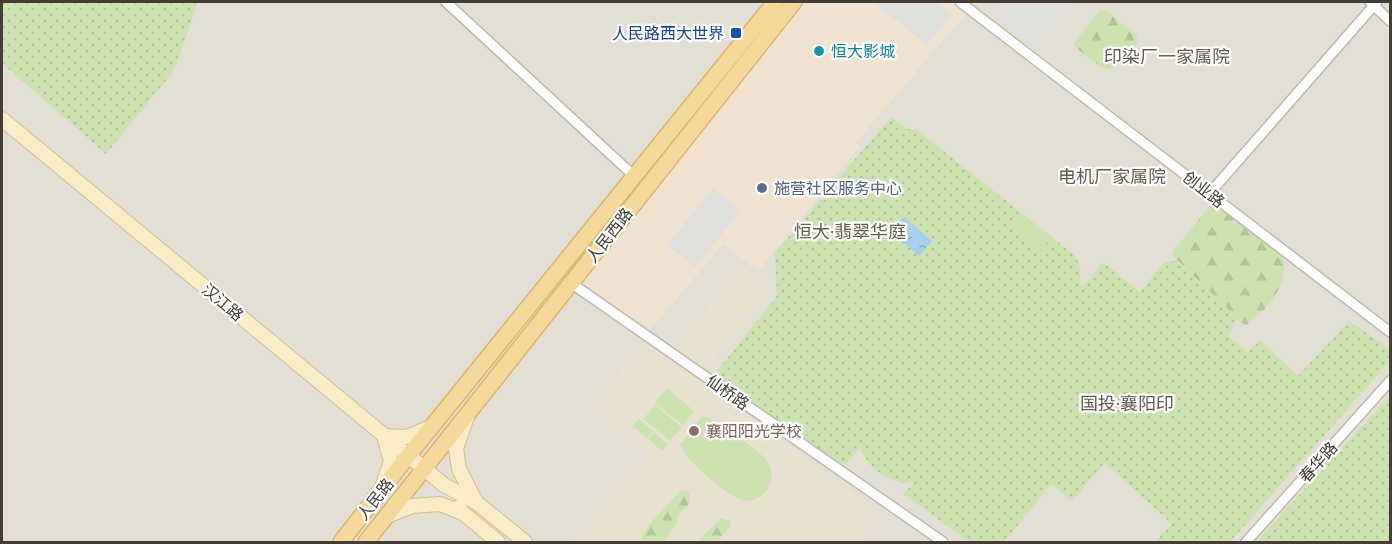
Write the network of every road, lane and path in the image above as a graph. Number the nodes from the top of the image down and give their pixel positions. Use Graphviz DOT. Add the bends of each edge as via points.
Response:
graph roads {
  1 [pos="446,2"];
  2 [pos="775,2"];
  3 [pos="794,2"];
  4 [pos="960,2"];
  5 [pos="1374,3"];
  6 [pos="1390,21"];
  7 [pos="2,119"];
  8 [pos="634,176"];
  9 [pos="1209,194"];
  10 [pos="571,282"];
  11 [pos="1390,332"];
  12 [pos="1390,381"];
  13 [pos="467,416"];
  14 [pos="431,427"];
  15 [pos="384,436"];
  16 [pos="408,456"];
  17 [pos="424,469"];
  18 [pos="444,486"];
  19 [pos="380,492"];
  20 [pos="476,502"];
  21 [pos="463,513"];
  22 [pos="387,516"];
  23 [pos="341,543"];
  24 [pos="366,543"];
  25 [pos="498,543"];
  26 [pos="525,543"];
  27 [pos="943,543"];
  28 [pos="1246,543"];
  1 -- 8 [label="street"];
  2 -- 8 [label="main road, 人民西路"];
  3 -- 10 [label="main road, 人民西路"];
  4 -- 9 [label="street, 创业路"];
  5 -- 6 [label="street"];
  5 -- 9 [label="street"];
  7 -- 15 [label="main road, 汉江路"];
  8 -- 14 [label="main road, 人民西路"];
  9 -- 11 [label="street, 创业路"];
  10 -- 13 [label="main road, 人民西路"];
  10 -- 27 [label="street, 仙桥路"];
  12 -- 28 [label="street, 春华路"];
  13 -- 17 [label="main road, 人民西路"];
  13 -- 20 [label="main road" via="456,449 459,470"];
  14 -- 15 [label="main road" via="407,437"];
  14 -- 16 [label="main road, 人民西路"];
  15 -- 16 [label="main road, 汉江路"];
  15 -- 19 [label="main road" via="391,461"];
  16 -- 17 [label="main road, 汉江路"];
  16 -- 19 [label="main road, 人民路"];
  17 -- 18 [label="main road, 汉江路"];
  17 -- 22 [label="main road, 人民路"];
  18 -- 20 [label="main road, 汉江路"];
  18 -- 21 [label="main road, 汉江路"];
  19 -- 23 [label="main road, 人民路"];
  20 -- 26 [label="main road, 汉江路"];
  21 -- 22 [label="main road" via="440,504 412,506"];
  21 -- 25 [label="main road, 汉江路"];
  22 -- 24 [label="main road, 人民路"];
}
